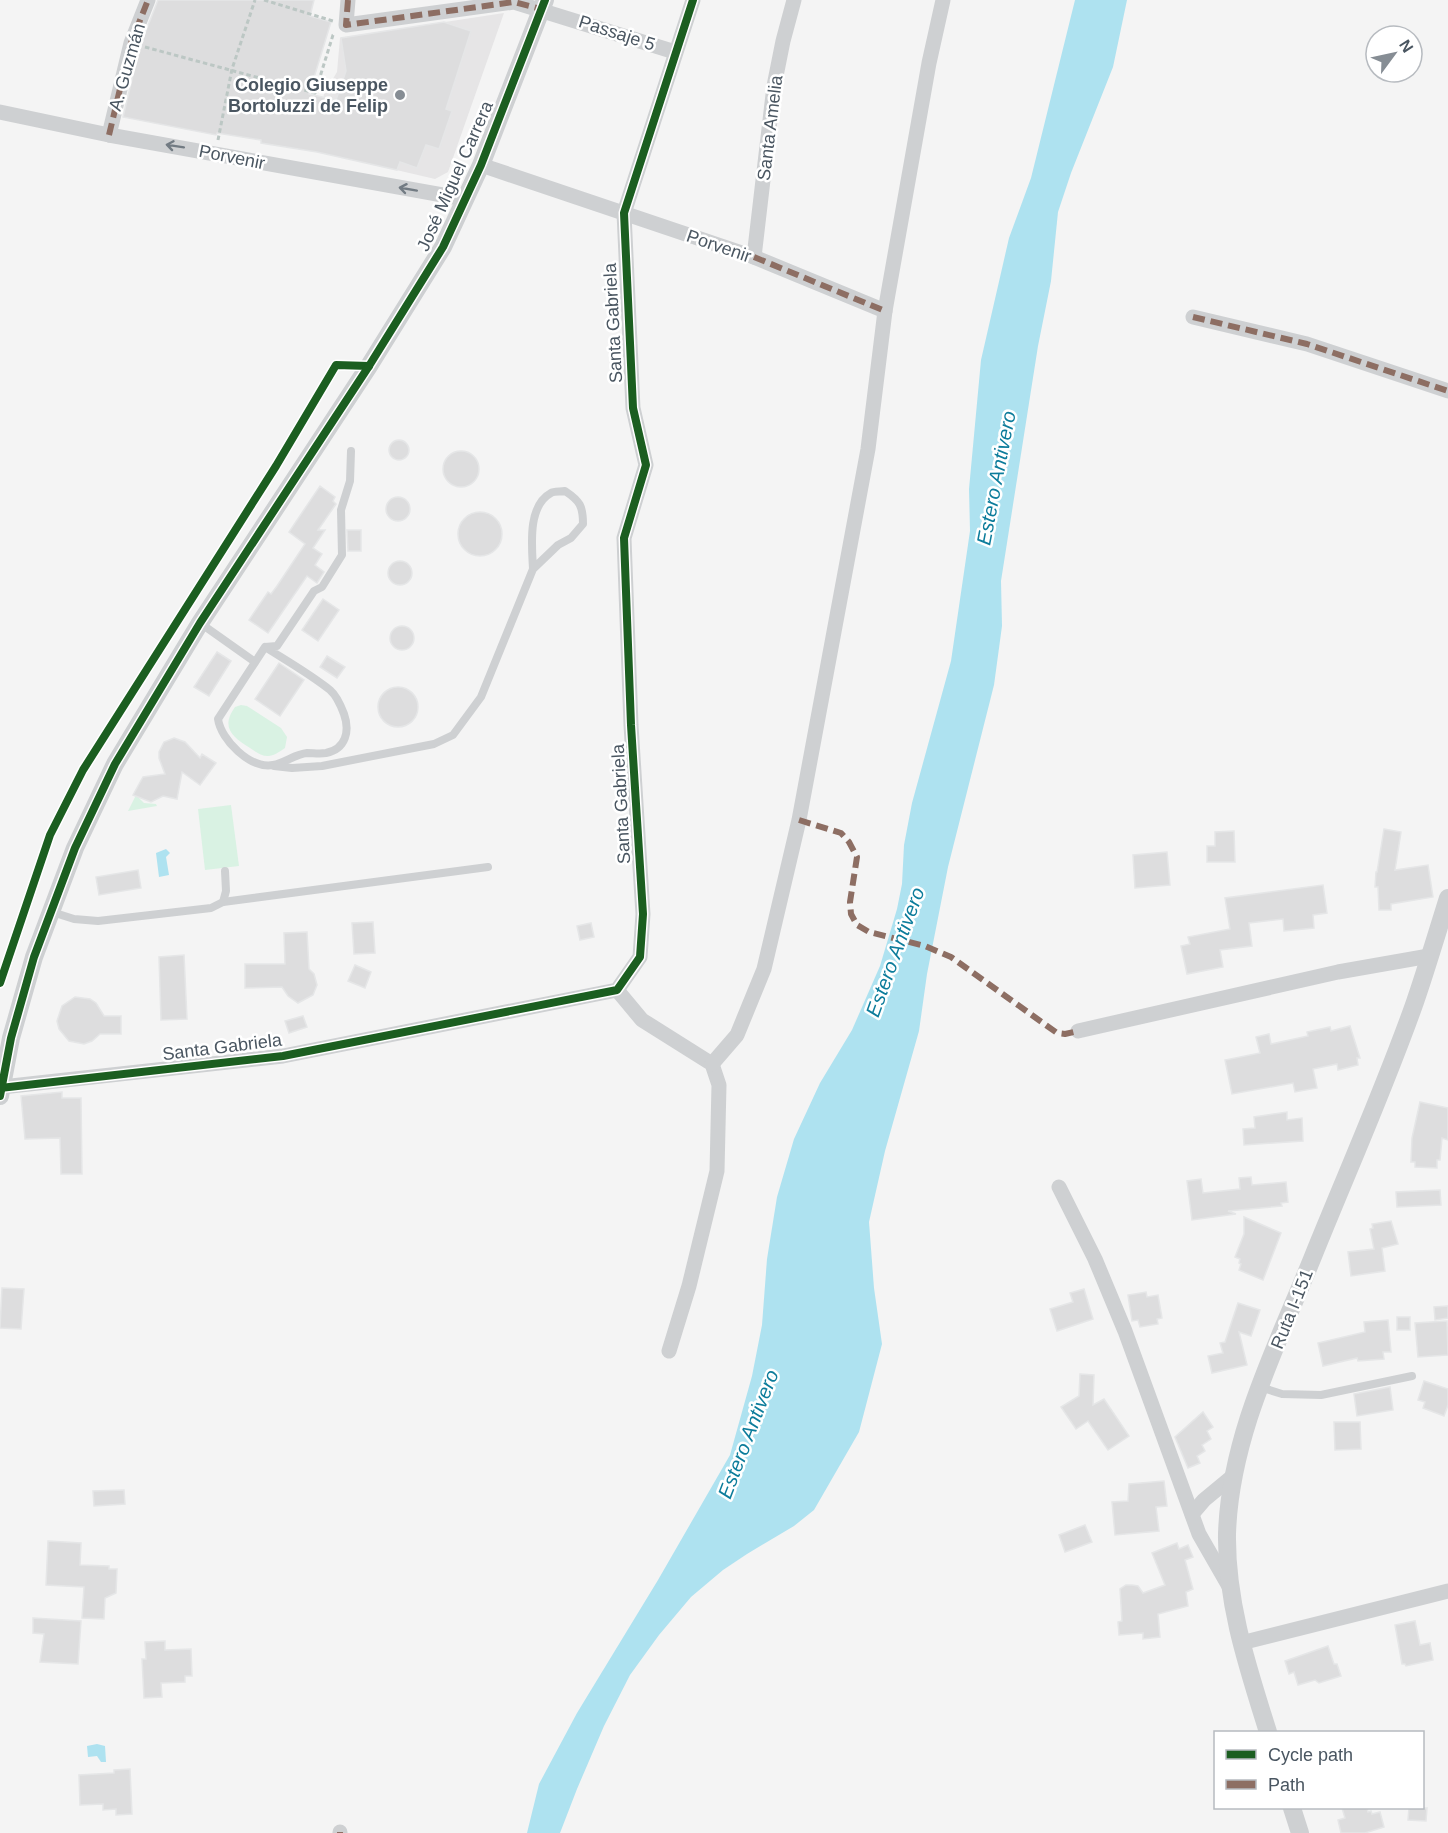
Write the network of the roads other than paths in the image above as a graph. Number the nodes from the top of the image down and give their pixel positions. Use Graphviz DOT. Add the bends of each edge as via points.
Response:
graph roads {
  1 [pos="148,0"];
  2 [pos="348,0"];
  3 [pos="693,0"];
  4 [pos="794,0"];
  5 [pos="943,0"];
  6 [pos="514,1"];
  7 [pos="543,5"];
  8 [pos="675,52"];
  9 [pos="0,112"];
  10 [pos="109,135"];
  11 [pos="481,165"];
  12 [pos="465,199"];
  13 [pos="624,213"];
  14 [pos="754,257"];
  15 [pos="885,311"];
  16 [pos="1192,317"];
  17 [pos="1448,391"];
  18 [pos="351,451"];
  19 [pos="533,569"];
  20 [pos="200,623"];
  21 [pos="265,647"];
  22 [pos="255,662"];
  23 [pos="264,766"];
  24 [pos="488,867"];
  25 [pos="225,871"];
  26 [pos="1448,898"];
  27 [pos="223,902"];
  28 [pos="51,912"];
  29 [pos="1442,932"];
  30 [pos="1430,956"];
  31 [pos="617,990"];
  32 [pos="1078,1031"];
  33 [pos="712,1064"];
  34 [pos="0,1090"];
  35 [pos="1059,1187"];
  36 [pos="669,1351"];
  37 [pos="1413,1376"];
  38 [pos="1260,1387"];
  39 [pos="1233,1476"];
  40 [pos="1192,1514"];
  41 [pos="1231,1591"];
  42 [pos="1448,1591"];
  43 [pos="1241,1643"];
  44 [pos="1268,1731"];
  45 [pos="1292,1809"];
  46 [pos="1300,1833"];
  1 -- 10 [label="street, A. Guzmán" via="130,44"];
  2 -- 6 [label="street, Passaje 5" via="346,25"];
  3 -- 8 [label="street, Santa Gabriela"];
  4 -- 14 [label="street, Santa Amelia" via="774,86"];
  5 -- 15 [label="street" via="928,63"];
  6 -- 7 [label="street, Passaje 5"];
  7 -- 8 [label="street, Passaje 5"];
  7 -- 11 [label="street, José Miguel Carrera"];
  8 -- 13 [label="street, Santa Gabriela"];
  9 -- 10 [label="street, Porvenir"];
  12 -- 10 [label="street, Porvenir, one-way"];
  11 -- 12 [label="street, José Miguel Carrera"];
  11 -- 13 [label="street, Porvenir"];
  12 -- 20 [label="street, José Miguel Carrera" via="443,247 375,356"];
  13 -- 14 [label="street, Porvenir"];
  13 -- 31 [label="street, Santa Gabriela" via="633,408 646,465 624,538 643,914 640,957"];
  14 -- 15 [label="street, Porvenir"];
  15 -- 33 [label="street" via="868,449 796,832 764,969 737,1035"];
  16 -- 17 [label="street" via="1307,344"];
  18 -- 21 [label="lane" via="350,481 341,510 342,555 277,646"];
  19 -- 19 [label="lane" via="537,507 551,493 565,491 577,499 583,525"];
  19 -- 23 [label="lane" via="481,698 453,735 434,744 322,766"];
  20 -- 22 [label="lane"];
  20 -- 28 [label="street, José Miguel Carrera" via="116,764 75,848"];
  21 -- 22 [label="lane"];
  21 -- 23 [label="lane" via="332,692 348,727 342,744 332,751 304,753"];
  22 -- 23 [label="lane" via="218,719 225,738 236,750"];
  24 -- 27 [label="lane"];
  25 -- 27 [label="lane"];
  26 -- 29 [label="street, Ruta I-151"];
  27 -- 28 [label="lane" via="193,912 98,921"];
  28 -- 34 [label="street, José Miguel Carrera" via="34,957"];
  29 -- 30 [label="street, Ruta I-151"];
  30 -- 32 [label="street" via="1338,972"];
  30 -- 38 [label="street, Ruta I-151" via="1403,1033"];
  31 -- 33 [label="street" via="642,1020"];
  31 -- 34 [label="street, Santa Gabriela" via="283,1056"];
  33 -- 36 [label="street" via="719,1085 717,1171"];
  35 -- 40 [label="street" via="1095,1258 1125,1331"];
  37 -- 38 [label="lane" via="1320,1395 1282,1394"];
  38 -- 39 [label="street, Ruta I-151"];
  39 -- 40 [label="street"];
  39 -- 41 [label="street, Ruta I-151" via="1227,1535"];
  40 -- 41 [label="street"];
  41 -- 43 [label="street, Ruta I-151"];
  42 -- 43 [label="street"];
  43 -- 44 [label="street, Ruta I-151"];
  45 -- 46 [label="street"];
}
